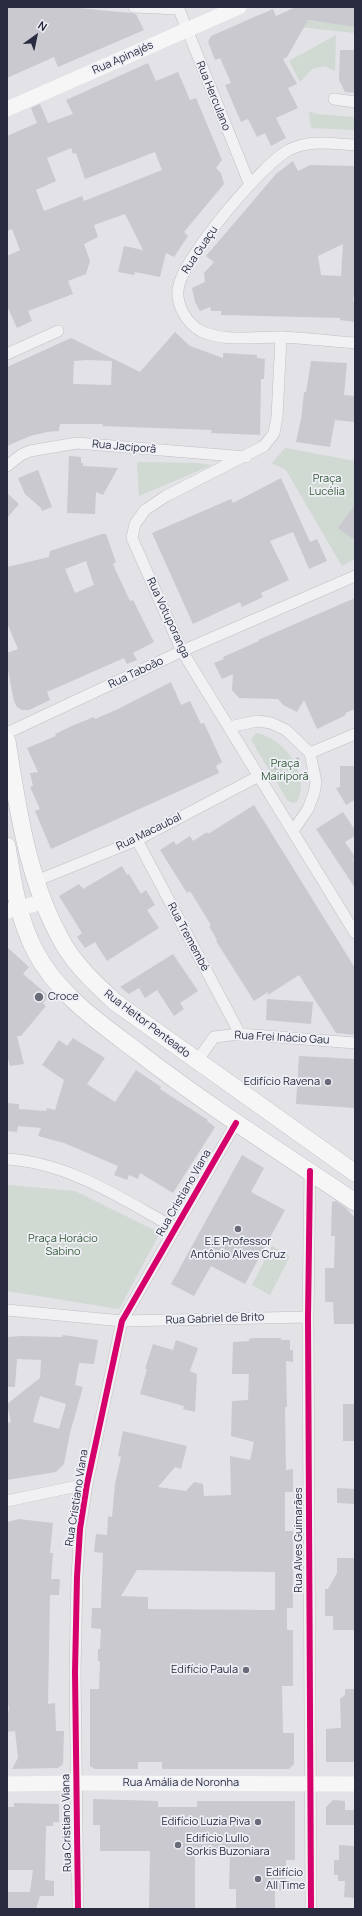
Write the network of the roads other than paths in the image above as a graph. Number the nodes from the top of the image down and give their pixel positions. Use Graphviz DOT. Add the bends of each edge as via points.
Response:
graph roads {
  1 [pos="134,7"];
  2 [pos="239,7"];
  3 [pos="178,8"];
  4 [pos="186,30"];
  5 [pos="334,99"];
  6 [pos="355,102"];
  7 [pos="7,109"];
  8 [pos="355,145"];
  9 [pos="250,185"];
  10 [pos="58,331"];
  11 [pos="281,337"];
  12 [pos="355,343"];
  13 [pos="7,354"];
  14 [pos="246,457"];
  15 [pos="7,466"];
  16 [pos="355,576"];
  17 [pos="182,651"];
  18 [pos="229,727"];
  19 [pos="7,733"];
  20 [pos="352,737"];
  21 [pos="7,741"];
  22 [pos="310,753"];
  23 [pos="260,776"];
  24 [pos="293,831"];
  25 [pos="136,840"];
  26 [pos="7,846"];
  27 [pos="36,881"];
  28 [pos="43,902"];
  29 [pos="12,909"];
  30 [pos="355,933"];
  31 [pos="240,1034"];
  32 [pos="355,1043"];
  33 [pos="197,1061"];
  34 [pos="236,1123"];
  35 [pos="7,1159"];
  36 [pos="310,1171"];
  37 [pos="355,1173"];
  38 [pos="355,1202"];
  39 [pos="176,1228"];
  40 [pos="7,1310"];
  41 [pos="308,1317"];
  42 [pos="122,1321"];
  43 [pos="86,1484"];
  44 [pos="7,1501"];
  45 [pos="76,1783"];
  46 [pos="7,1784"];
  47 [pos="310,1784"];
  48 [pos="355,1784"];
  49 [pos="78,1909"];
  50 [pos="311,1909"];
  1 -- 3 [label="street"];
  2 -- 4 [label="street, Rua Apinajés"];
  3 -- 4 [label="street, Rua Herculano"];
  4 -- 7 [label="street, Rua Apinajés"];
  4 -- 9 [label="street, Rua Herculano"];
  5 -- 6 [label="street"];
  8 -- 9 [label="street, Rua Guaçu" via="301,144 270,164"];
  9 -- 11 [label="street, Rua Guaçu" via="192,258 178,285 180,305 193,325 202,331 221,336"];
  10 -- 13 [label="street"];
  11 -- 12 [label="street, Rua Guaçu"];
  11 -- 14 [label="street, Rua Votuporanga" via="274,433 264,446"];
  14 -- 15 [label="street, Rua Jaciporã" via="76,443 30,451"];
  14 -- 17 [label="street, Rua Votuporanga" via="166,496 145,510 135,524 132,538"];
  16 -- 17 [label="street, Rua Taboão"];
  17 -- 18 [label="street, Rua Votuporanga"];
  17 -- 19 [label="street, Rua Taboão"];
  18 -- 22 [label="street" via="257,721 271,723 286,730"];
  18 -- 23 [label="street, Rua Votuporanga"];
  20 -- 22 [label="street"];
  21 -- 27 [label="main road, Rua Heitor Penteado" via="20,821"];
  22 -- 24 [label="street" via="316,782 314,793 308,808"];
  23 -- 24 [label="street, Rua Votuporanga"];
  23 -- 25 [label="street, Rua Macaubal"];
  24 -- 30 [label="street, Rua Votuporanga"];
  25 -- 27 [label="street, Rua Macaubal"];
  25 -- 31 [label="street, Rua Tremembé"];
  26 -- 29 [label="main road"];
  27 -- 28 [label="main road, Rua Heitor Penteado"];
  28 -- 29 [label="street"];
  28 -- 33 [label="main road, Rua Heitor Penteado" via="65,946 88,976 115,1002"];
  29 -- 34 [label="main road" via="35,952 65,993 193,1094"];
  31 -- 32 [label="street, Rua Frei Inácio Gau"];
  31 -- 33 [label="street, Rua Frei Inácio Gau" via="214,1037"];
  33 -- 37 [label="main road, Rua Heitor Penteado"];
  34 -- 36 [label="main road"];
  34 -- 39 [label="street, Rua Cristiano Viana"];
  35 -- 39 [label="street" via="54,1166 82,1177"];
  36 -- 38 [label="main road"];
  36 -- 41 [label="street, Rua Alves Guimarães"];
  39 -- 42 [label="street, Rua Cristiano Viana"];
  40 -- 42 [label="street"];
  41 -- 42 [label="street, Rua Gabriel de Brito"];
  41 -- 47 [label="street, Rua Alves Guimarães"];
  42 -- 43 [label="street, Rua Cristiano Viana"];
  43 -- 44 [label="street"];
  43 -- 45 [label="street, Rua Cristiano Viana" via="77,1577"];
  45 -- 46 [label="street, Rua Amália de Noronha"];
  45 -- 47 [label="street, Rua Amália de Noronha"];
  45 -- 49 [label="street, Rua Cristiano Viana"];
  47 -- 48 [label="street, Rua Amália de Noronha"];
  47 -- 50 [label="street, Rua Alves Guimarães"];
}
